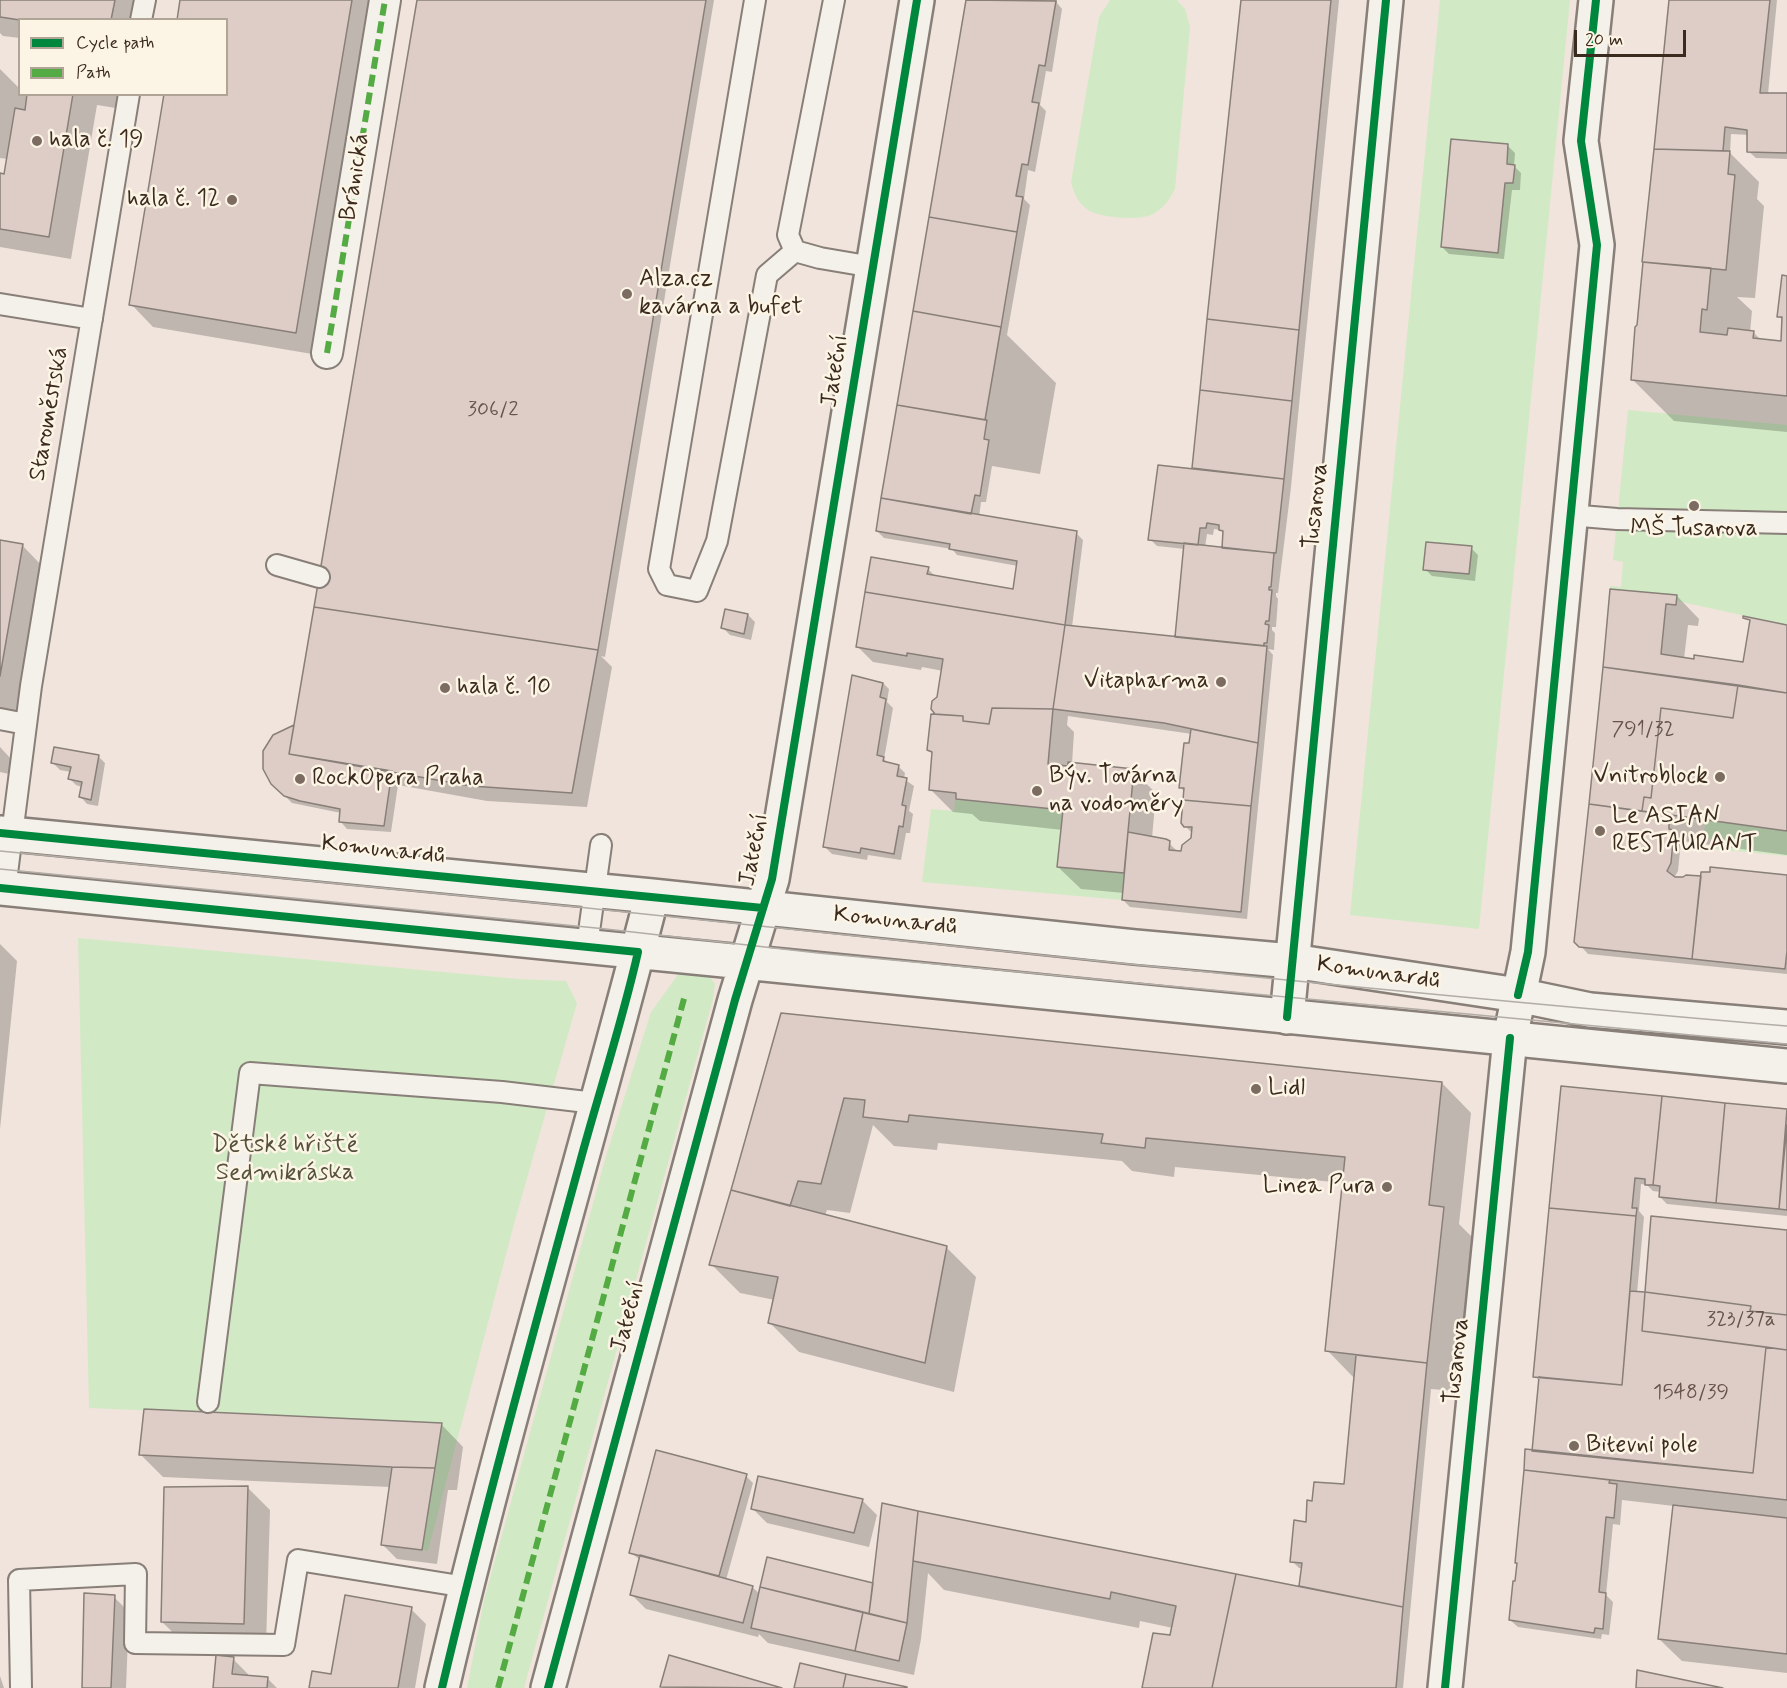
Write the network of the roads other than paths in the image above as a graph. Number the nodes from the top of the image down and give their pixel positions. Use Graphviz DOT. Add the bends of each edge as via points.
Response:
graph roads {
  1 [pos="145,0"];
  2 [pos="385,0"];
  3 [pos="754,0"];
  4 [pos="834,0"];
  5 [pos="917,0"];
  6 [pos="1386,0"];
  7 [pos="1596,0"];
  8 [pos="141,18"];
  9 [pos="129,96"];
  10 [pos="795,251"];
  11 [pos="873,267"];
  12 [pos="0,304"];
  13 [pos="92,319"];
  14 [pos="327,353"];
  15 [pos="1569,515"];
  16 [pos="1787,523"];
  17 [pos="277,565"];
  18 [pos="319,577"];
  19 [pos="0,719"];
  20 [pos="25,733"];
  21 [pos="5,833"];
  22 [pos="602,845"];
  23 [pos="2,888"];
  24 [pos="595,891"];
  25 [pos="652,896"];
  26 [pos="763,908"];
  27 [pos="587,946"];
  28 [pos="638,952"];
  29 [pos="1292,961"];
  30 [pos="746,963"];
  31 [pos="1518,995"];
  32 [pos="1287,1017"];
  33 [pos="1787,1028"];
  34 [pos="1510,1038"];
  35 [pos="1787,1066"];
  36 [pos="596,1103"];
  37 [pos="208,1402"];
  38 [pos="466,1587"];
  39 [pos="21,1688"];
  40 [pos="442,1688"];
  41 [pos="548,1688"];
  42 [pos="1445,1688"];
  1 -- 8 [label="lane"];
  2 -- 14 [label="street, Bránická"];
  3 -- 10 [label="lane" via="659,569 667,585 697,591 717,541 767,275"];
  4 -- 10 [label="lane" via="788,236"];
  5 -- 11 [label="street, Jateční"];
  6 -- 29 [label="street, Tusarova"];
  7 -- 15 [label="street, Tusarova" via="1581,141 1597,245"];
  9 -- 13 [label="lane, Staroměstská"];
  10 -- 11 [label="lane"];
  11 -- 26 [label="street, Jateční" via="772,879"];
  12 -- 13 [label="lane"];
  13 -- 20 [label="lane, Staroměstská"];
  15 -- 16 [label="lane"];
  15 -- 31 [label="street, Tusarova" via="1528,952"];
  17 -- 18 [label="lane"];
  19 -- 20 [label="lane"];
  20 -- 21 [label="lane, Staroměstská"];
  21 -- 23 [label="lane, Staroměstská"];
  21 -- 24 [label="street, Komunardů"];
  22 -- 24 [label="lane"];
  23 -- 27 [label="street, Komunardů"];
  24 -- 25 [label="street, Komunardů"];
  24 -- 27 [label="lane"];
  25 -- 26 [label="street, Komunardů"];
  25 -- 28 [label="street"];
  26 -- 29 [label="street, Komunardů"];
  26 -- 30 [label="street, Jateční"];
  27 -- 28 [label="street, Komunardů"];
  28 -- 30 [label="street, Komunardů"];
  28 -- 36 [label="street"];
  29 -- 31 [label="street, Komunardů"];
  29 -- 32 [label="street, Tusarova"];
  30 -- 32 [label="street, Komunardů"];
  30 -- 41 [label="street, Jateční"];
  31 -- 33 [label="street, Komunardů" via="1590,1010"];
  31 -- 34 [label="street, Tusarova"];
  32 -- 34 [label="street, Komunardů"];
  34 -- 35 [label="street, Komunardů"];
  34 -- 42 [label="street, Tusarova"];
  36 -- 37 [label="lane" via="250,1073"];
  36 -- 38 [label="street"];
  38 -- 39 [label="lane" via="298,1560 284,1645 135,1643 136,1574 19,1580"];
  38 -- 40 [label="street"];
}
